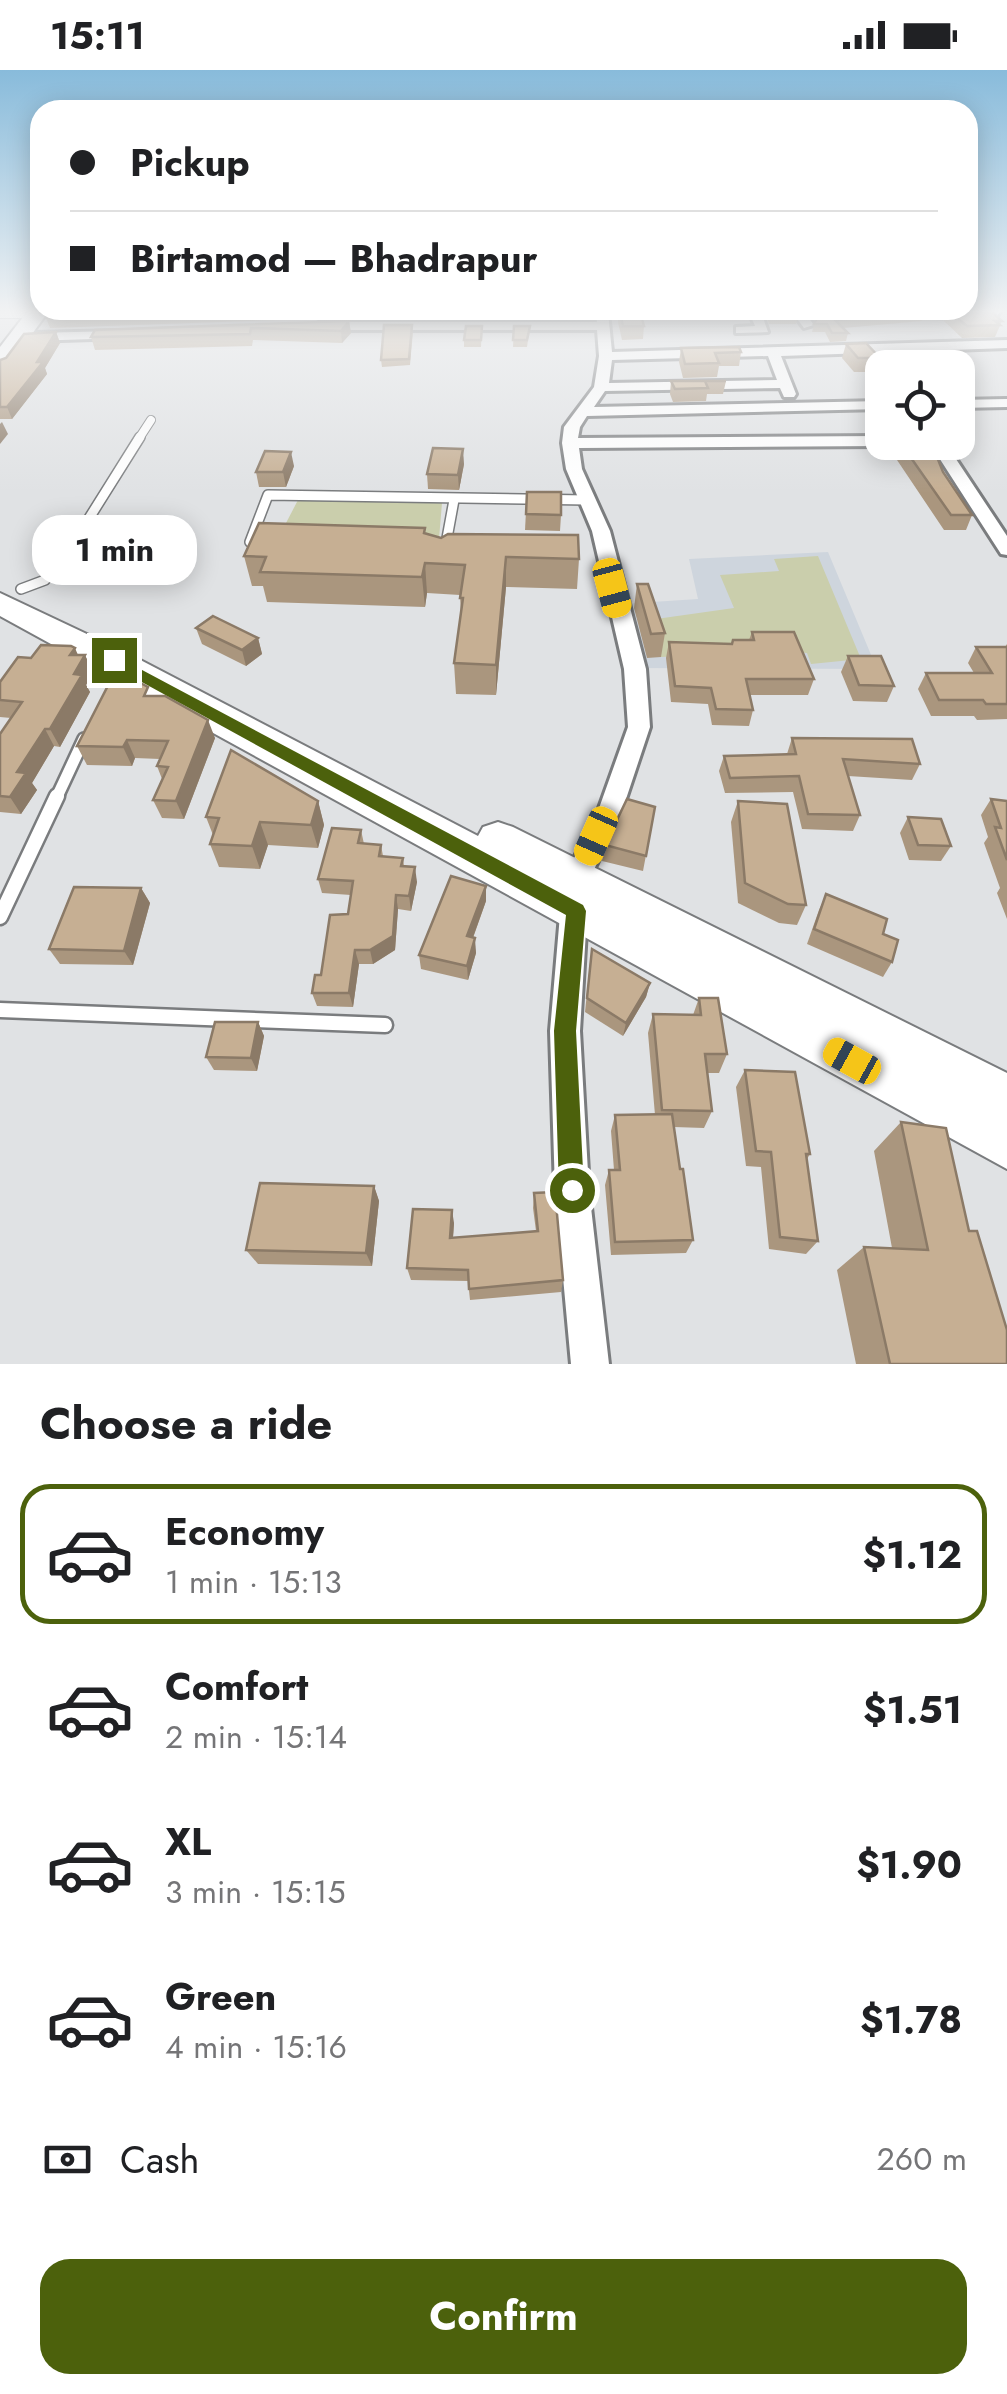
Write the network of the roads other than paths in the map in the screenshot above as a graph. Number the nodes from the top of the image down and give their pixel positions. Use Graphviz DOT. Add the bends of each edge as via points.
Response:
graph roads {
  1 [pos="603,372"];
  2 [pos="781,372"];
  3 [pos="601,387"];
  4 [pos="1007,403"];
  5 [pos="975,404"];
  6 [pos="865,406"];
  7 [pos="582,412"];
  8 [pos="151,420"];
  9 [pos="865,441"];
  10 [pos="570,443"];
  11 [pos="949,460"];
  12 [pos="454,500"];
  13 [pos="587,500"];
  14 [pos="250,542"];
  15 [pos="1007,550"];
  16 [pos="443,559"];
  17 [pos="7,590"];
  18 [pos="236,714"];
  19 [pos="90,727"];
  20 [pos="576,896"];
  21 [pos="0,917"];
  22 [pos="0,1010"];
  23 [pos="386,1025"];
  24 [pos="1007,1100"];
  25 [pos="1007,1141"];
  26 [pos="590,1364"];
  1 -- 3 [label="street"];
  2 -- 3 [label="street" via="787,389"];
  3 -- 7 [label="street"];
  4 -- 5 [label="street"];
  6 -- 7 [label="street"];
  7 -- 10 [label="street"];
  8 -- 17 [label="lane" via="61,563 45,580"];
  9 -- 10 [label="street"];
  10 -- 13 [label="street"];
  11 -- 15 [label="street"];
  12 -- 13 [label="lane"];
  12 -- 14 [label="lane" via="268,496"];
  12 -- 16 [label="lane"];
  13 -- 20 [label="street" via="635,669 639,727"];
  17 -- 18 [label="main road" via="134,643"];
  17 -- 18 [label="main road" via="113,669"];
  18 -- 20 [label="main road"];
  19 -- 21 [label="lane"];
  20 -- 24 [label="main road"];
  20 -- 25 [label="main road"];
  20 -- 26 [label="street" via="565,1031"];
  22 -- 23 [label="lane"];
}
